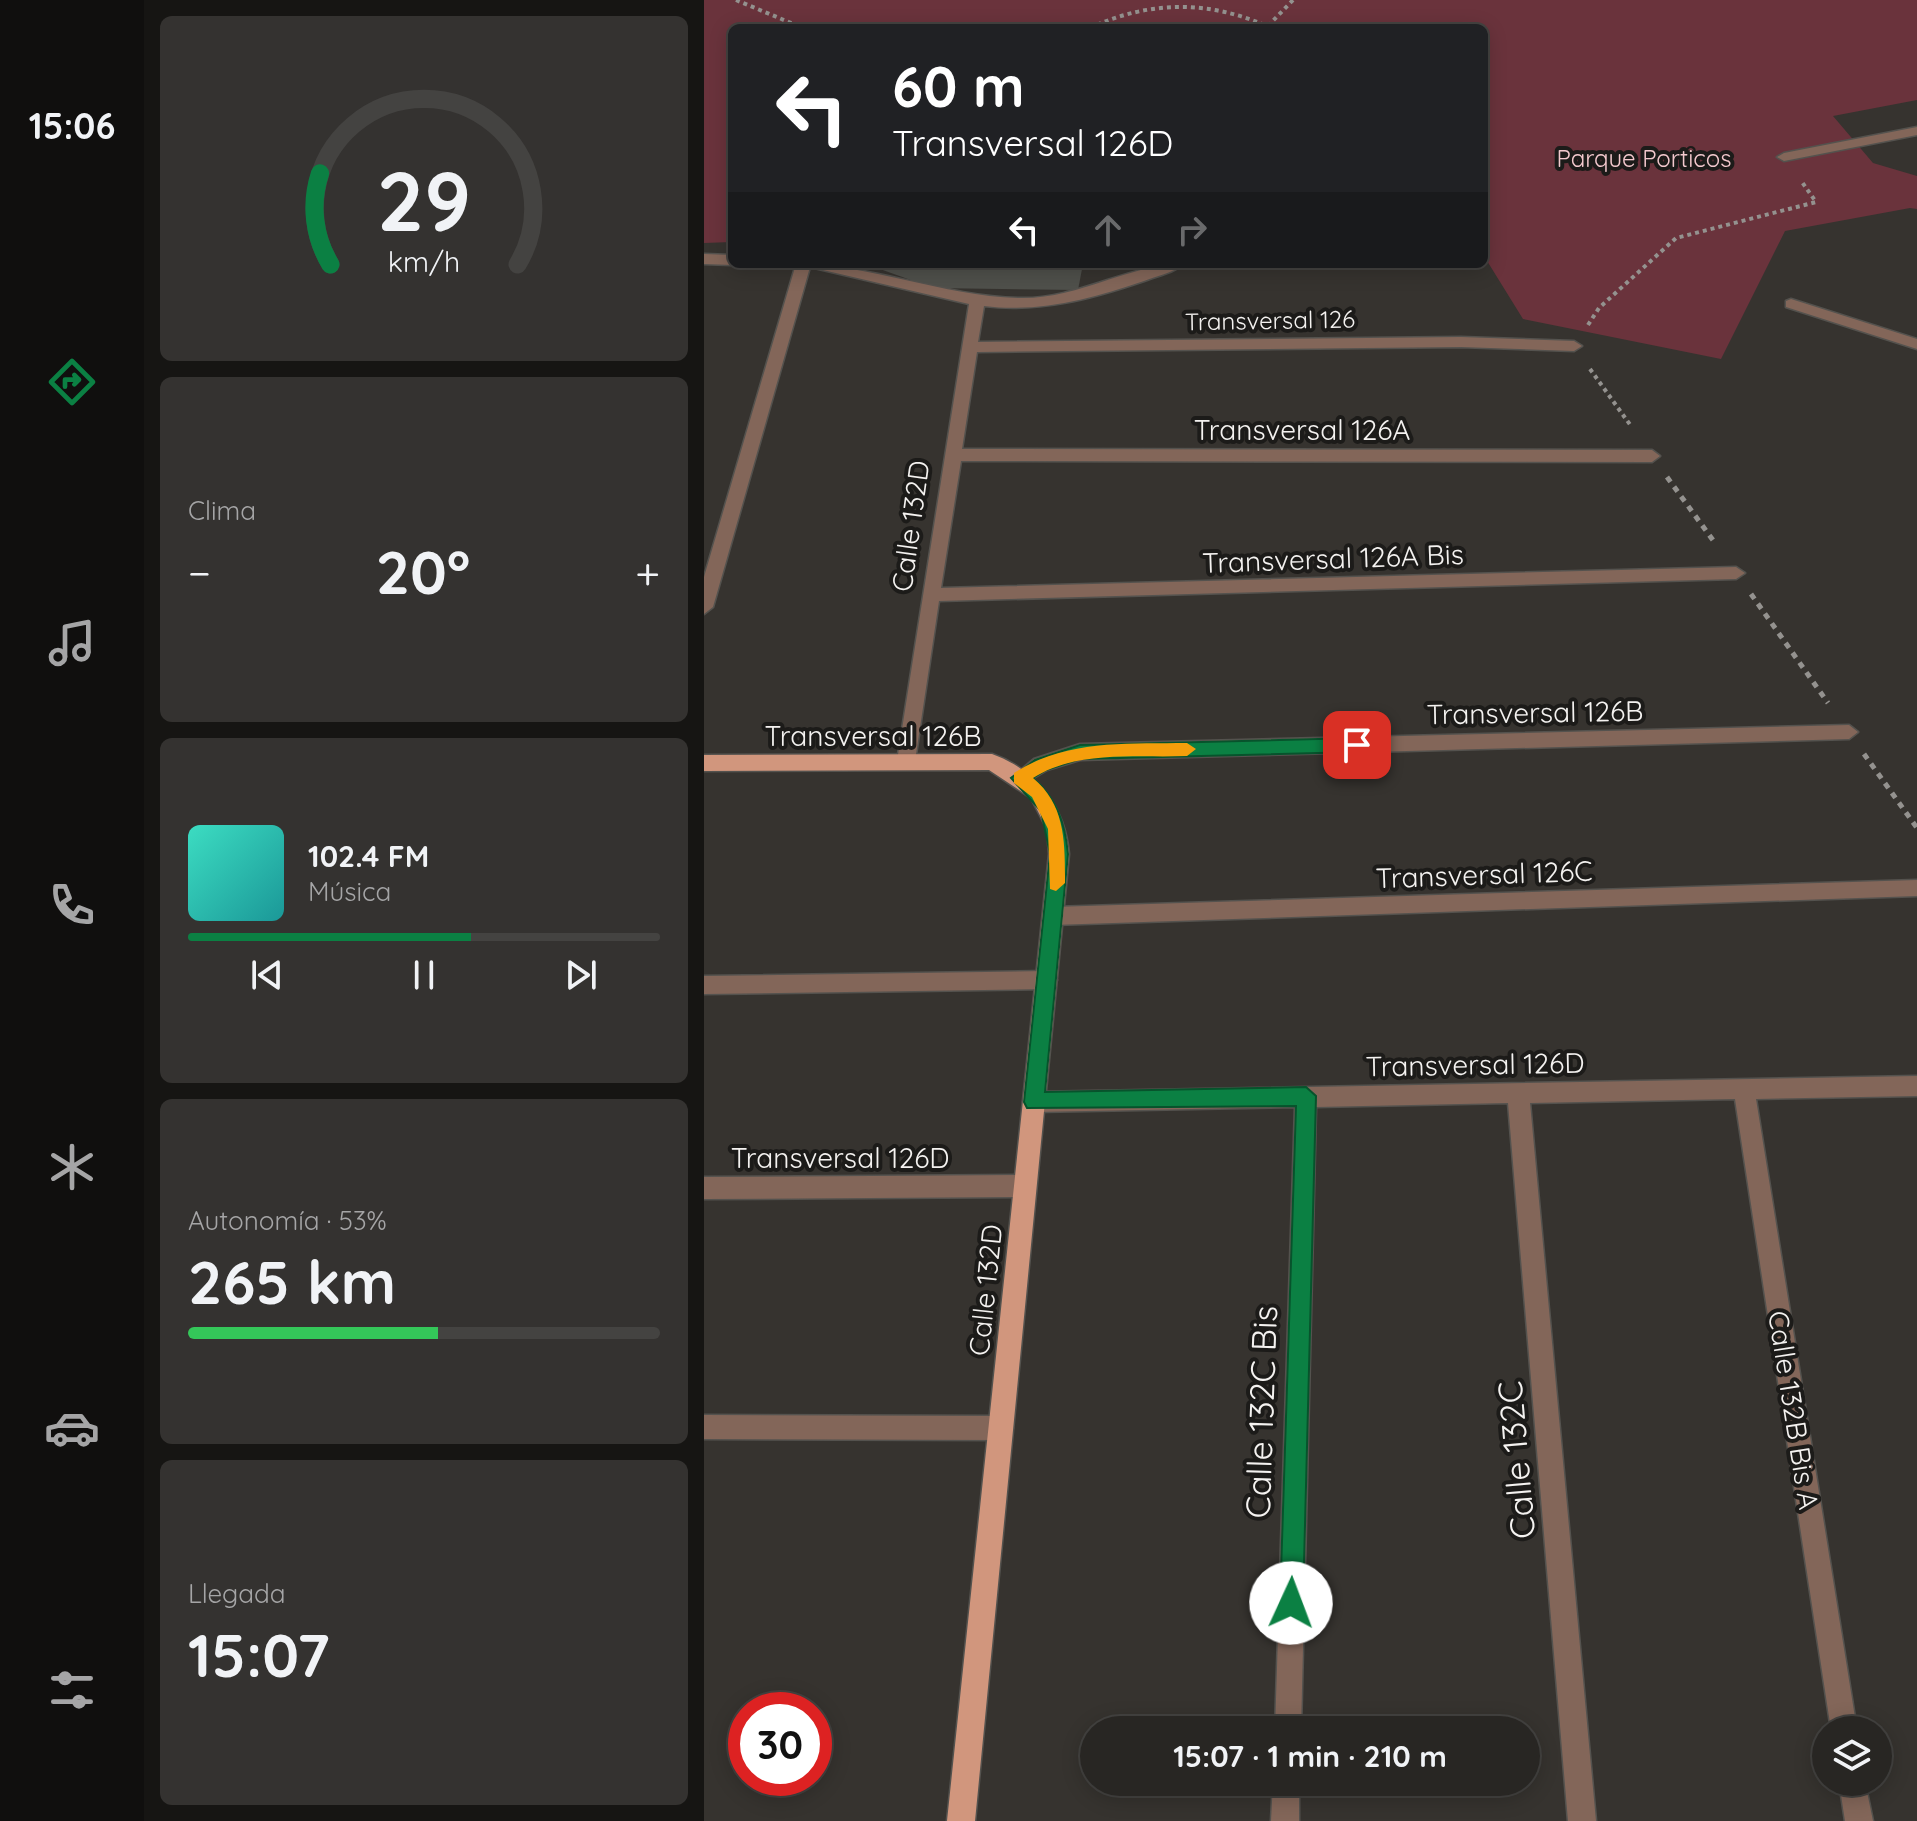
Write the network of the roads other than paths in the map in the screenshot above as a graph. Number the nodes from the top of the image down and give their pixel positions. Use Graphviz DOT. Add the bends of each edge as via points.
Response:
graph roads {
  1 [pos="1917,131"];
  2 [pos="1784,157"];
  3 [pos="704,259"];
  4 [pos="728,260"];
  5 [pos="802,268"];
  6 [pos="833,268"];
  7 [pos="1165,268"];
  8 [pos="977,301"];
  9 [pos="1791,304"];
  10 [pos="1917,344"];
  11 [pos="1574,346"];
  12 [pos="968,347"];
  13 [pos="951,455"];
  14 [pos="1652,456"];
  15 [pos="1736,573"];
  16 [pos="931,595"];
  17 [pos="704,607"];
  18 [pos="1849,732"];
  19 [pos="906,761"];
  20 [pos="704,763"];
  21 [pos="1020,778"];
  22 [pos="1917,888"];
  23 [pos="1053,916"];
  24 [pos="1047,980"];
  25 [pos="704,985"];
  26 [pos="1917,1086"];
  27 [pos="1744,1090"];
  28 [pos="1518,1093"];
  29 [pos="1306,1096"];
  30 [pos="1034,1102"];
  31 [pos="1025,1186"];
  32 [pos="704,1188"];
  33 [pos="704,1427"];
  34 [pos="1001,1428"];
  35 [pos="1288,1716"];
  36 [pos="1842,1716"];
  37 [pos="1286,1796"];
  38 [pos="1855,1796"];
  39 [pos="961,1821"];
  40 [pos="1285,1821"];
  41 [pos="1582,1821"];
  42 [pos="1859,1821"];
  1 -- 2 [label="street"];
  3 -- 4 [label="street"];
  5 -- 17 [label="street"];
  6 -- 8 [label="street"];
  7 -- 8 [label="street" via="1088,295 1042,303"];
  8 -- 12 [label="street, Calle 132D"];
  9 -- 10 [label="street"];
  11 -- 12 [label="street, Transversal 126" via="1461,342"];
  12 -- 13 [label="street, Calle 132D"];
  13 -- 14 [label="street, Transversal 126A"];
  13 -- 16 [label="street, Calle 132D"];
  15 -- 16 [label="street, Transversal 126A Bis"];
  16 -- 19 [label="street, Calle 132D"];
  18 -- 21 [label="street, Transversal 126B" via="1080,752 1041,764"];
  19 -- 20 [label="main road, Transversal 126B"];
  19 -- 21 [label="main road, Transversal 126B" via="992,762"];
  21 -- 23 [label="main road, Calle 132D" via="1038,792 1057,829"];
  22 -- 23 [label="street, Transversal 126C"];
  23 -- 24 [label="main road, Calle 132D"];
  24 -- 25 [label="street"];
  24 -- 30 [label="main road, Calle 132D"];
  26 -- 27 [label="street, Transversal 126D"];
  27 -- 28 [label="street, Transversal 126D"];
  27 -- 36 [label="street, Calle 132B Bis A"];
  28 -- 29 [label="street, Transversal 126D"];
  28 -- 41 [label="street, Calle 132C"];
  29 -- 30 [label="street, Transversal 126D"];
  29 -- 35 [label="street, Calle 132C Bis"];
  30 -- 31 [label="main road, Calle 132D"];
  31 -- 32 [label="street, Transversal 126D"];
  31 -- 34 [label="main road, Calle 132D"];
  33 -- 34 [label="street"];
  34 -- 39 [label="main road, Calle 132D"];
  37 -- 40 [label="street"];
  38 -- 42 [label="street"];
}
